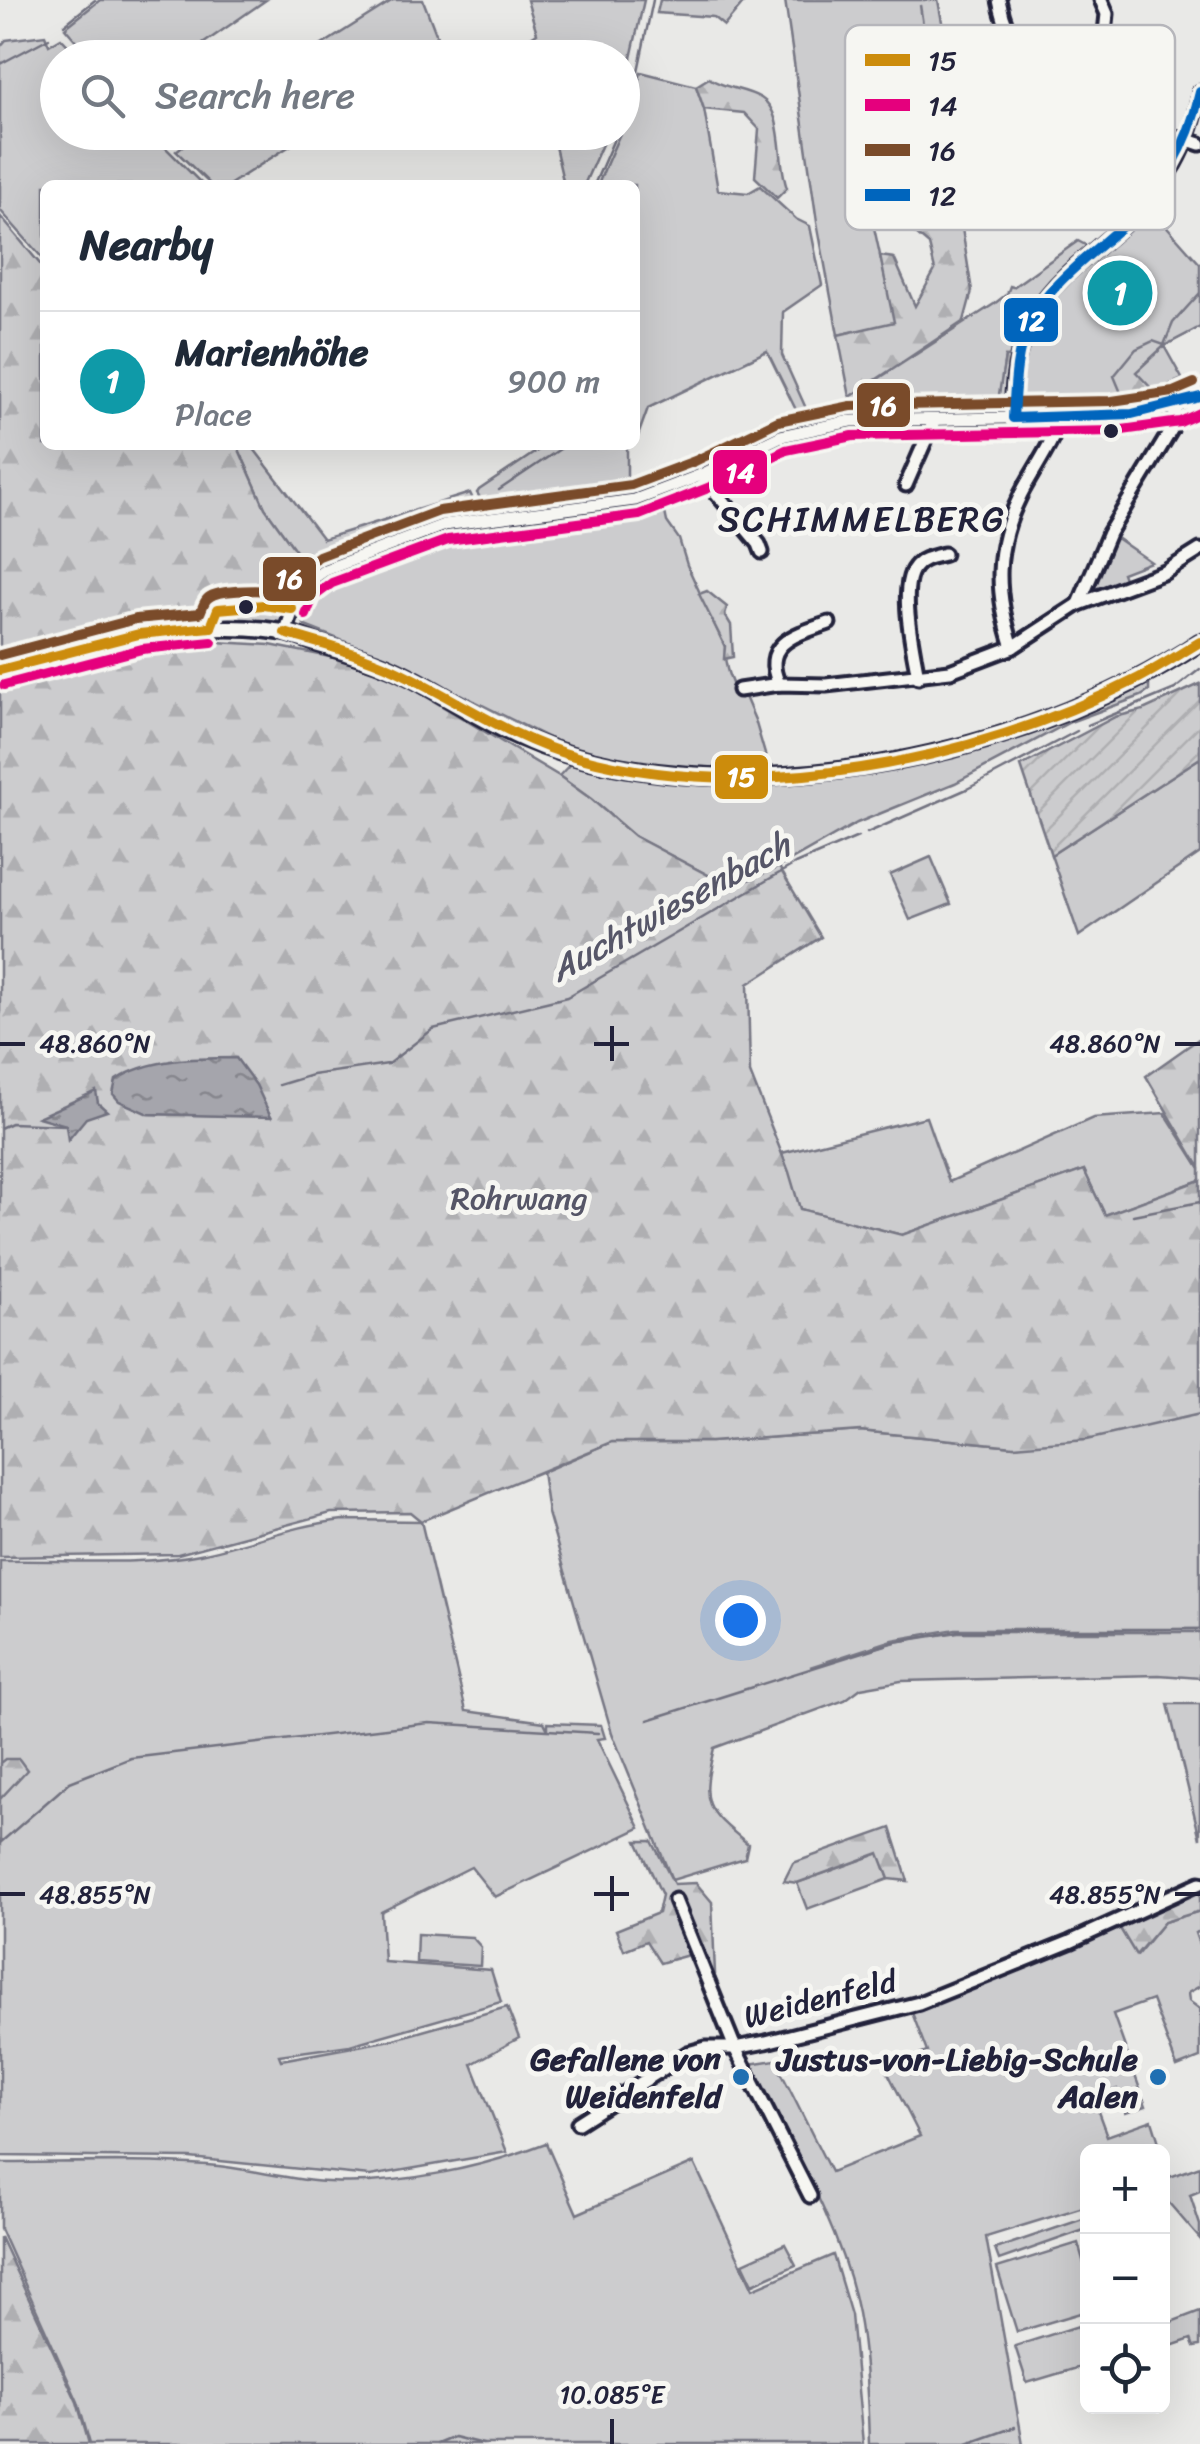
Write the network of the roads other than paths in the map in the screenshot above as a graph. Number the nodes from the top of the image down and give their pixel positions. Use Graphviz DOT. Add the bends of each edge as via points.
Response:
graph roads {
  1 [pos="999,0"];
  2 [pos="1102,0"];
  3 [pos="1006,25"];
  4 [pos="1106,25"];
  5 [pos="1200,92"];
  6 [pos="1194,141"];
  7 [pos="1175,164"];
  8 [pos="1114,230"];
  9 [pos="1200,397"];
  10 [pos="1176,407"];
  11 [pos="1014,418"];
  12 [pos="1061,418"];
  13 [pos="934,421"];
  14 [pos="702,475"];
  15 [pos="906,485"];
  16 [pos="1200,550"];
  17 [pos="762,552"];
  18 [pos="944,554"];
  19 [pos="1079,604"];
  20 [pos="828,622"];
  21 [pos="286,632"];
  22 [pos="1200,642"];
  23 [pos="1013,647"];
  24 [pos="0,670"];
  25 [pos="918,677"];
  26 [pos="779,684"];
  27 [pos="739,690"];
  28 [pos="1200,1883"];
  29 [pos="676,1900"];
  30 [pos="734,2048"];
  31 [pos="578,2122"];
  32 [pos="810,2196"];
  1 -- 3 [label="street"];
  2 -- 4 [label="street"];
  5 -- 6 [label="street"];
  6 -- 7 [label="street"];
  8 -- 11 [label="street" via="1046,294 1029,322 1012,388"];
  9 -- 10 [label="street"];
  10 -- 12 [label="street"];
  10 -- 19 [label="street" via="1171,430 1109,532"];
  11 -- 12 [label="street"];
  11 -- 13 [label="street"];
  12 -- 23 [label="street" via="1006,531 999,582"];
  13 -- 14 [label="street" via="828,424 781,436"];
  13 -- 15 [label="street"];
  14 -- 17 [label="street"];
  14 -- 21 [label="street" via="635,500 444,525 404,539 324,570 300,587"];
  16 -- 19 [label="street" via="1165,572"];
  18 -- 25 [label="street" via="915,566 909,582"];
  19 -- 23 [label="street"];
  20 -- 26 [label="street" via="776,652 772,668"];
  21 -- 22 [label="street" via="391,668 518,736 578,758 687,776 750,778 873,765 960,747 1095,697"];
  21 -- 24 [label="street" via="211,627 139,634"];
  23 -- 25 [label="street"];
  25 -- 26 [label="street"];
  26 -- 27 [label="street"];
  28 -- 30 [label="street, Weidenfeld" via="918,2003"];
  29 -- 30 [label="street, Weidenfeld"];
  30 -- 31 [label="street, Weidenfeld" via="688,2053"];
  30 -- 32 [label="street, Weidenfeld"];
}
